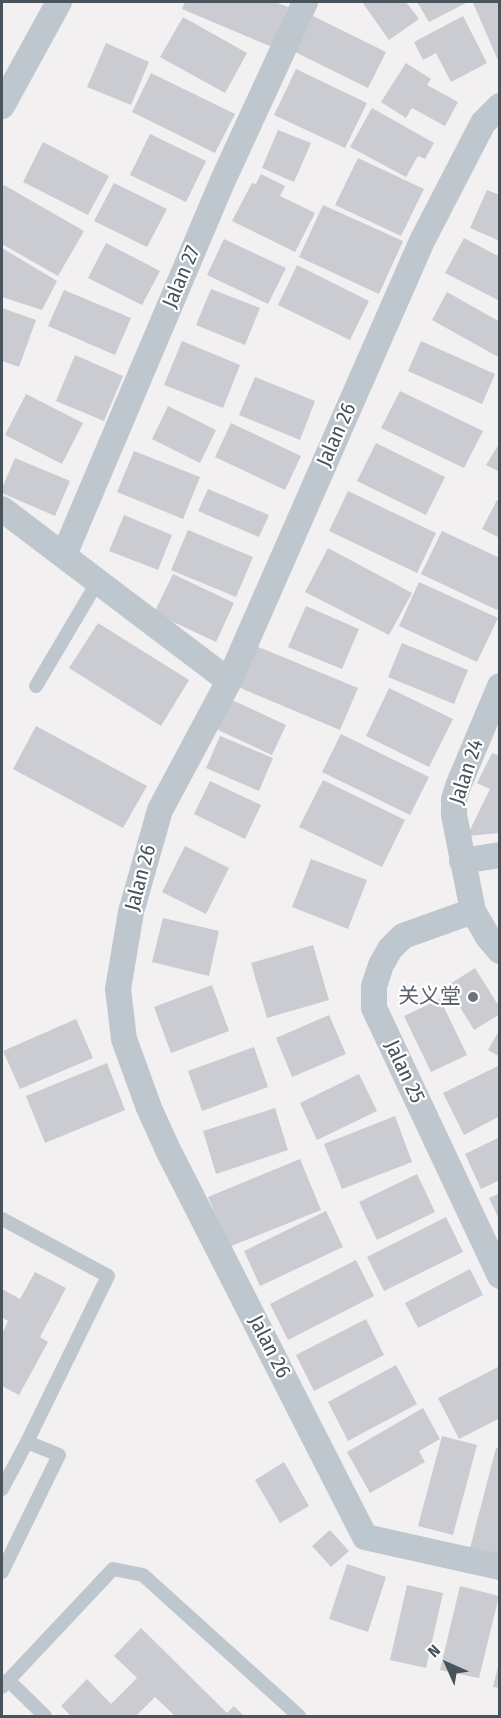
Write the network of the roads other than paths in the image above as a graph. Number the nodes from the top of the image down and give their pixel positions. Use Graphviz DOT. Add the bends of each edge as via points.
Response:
graph roads {
  1 [pos="59,2"];
  2 [pos="305,2"];
  3 [pos="2,106"];
  4 [pos="500,106"];
  5 [pos="2,509"];
  6 [pos="64,555"];
  7 [pos="98,581"];
  8 [pos="228,681"];
  9 [pos="36,686"];
  10 [pos="500,686"];
  11 [pos="500,855"];
  12 [pos="462,861"];
  13 [pos="473,911"];
  14 [pos="500,951"];
  15 [pos="2,1219"];
  16 [pos="500,1276"];
  17 [pos="27,1442"];
  18 [pos="2,1489"];
  19 [pos="500,1567"];
  20 [pos="2,1572"];
  21 [pos="5,1684"];
  22 [pos="45,1716"];
  23 [pos="299,1716"];
  1 -- 3 [label="street"];
  2 -- 6 [label="street, Jalan 27" via="219,191"];
  4 -- 8 [label="street, Jalan 26" via="483,123 422,241"];
  5 -- 6 [label="street"];
  6 -- 7 [label="street"];
  7 -- 8 [label="street"];
  7 -- 9 [label="lane"];
  8 -- 19 [label="street, Jalan 26" via="160,810 131,912 118,989 124,1039 168,1150 365,1537"];
  10 -- 12 [label="street, Jalan 24" via="454,800"];
  11 -- 12 [label="street"];
  12 -- 13 [label="street, Jalan 24"];
  13 -- 14 [label="street, Jalan 24"];
  13 -- 16 [label="street, Jalan 25" via="403,936 381,965 374,986 374,1008"];
  15 -- 17 [label="lane" via="108,1276"];
  17 -- 18 [label="lane"];
  17 -- 20 [label="lane" via="59,1455"];
  21 -- 22 [label="lane"];
  21 -- 23 [label="lane" via="113,1569 143,1575"];
}
